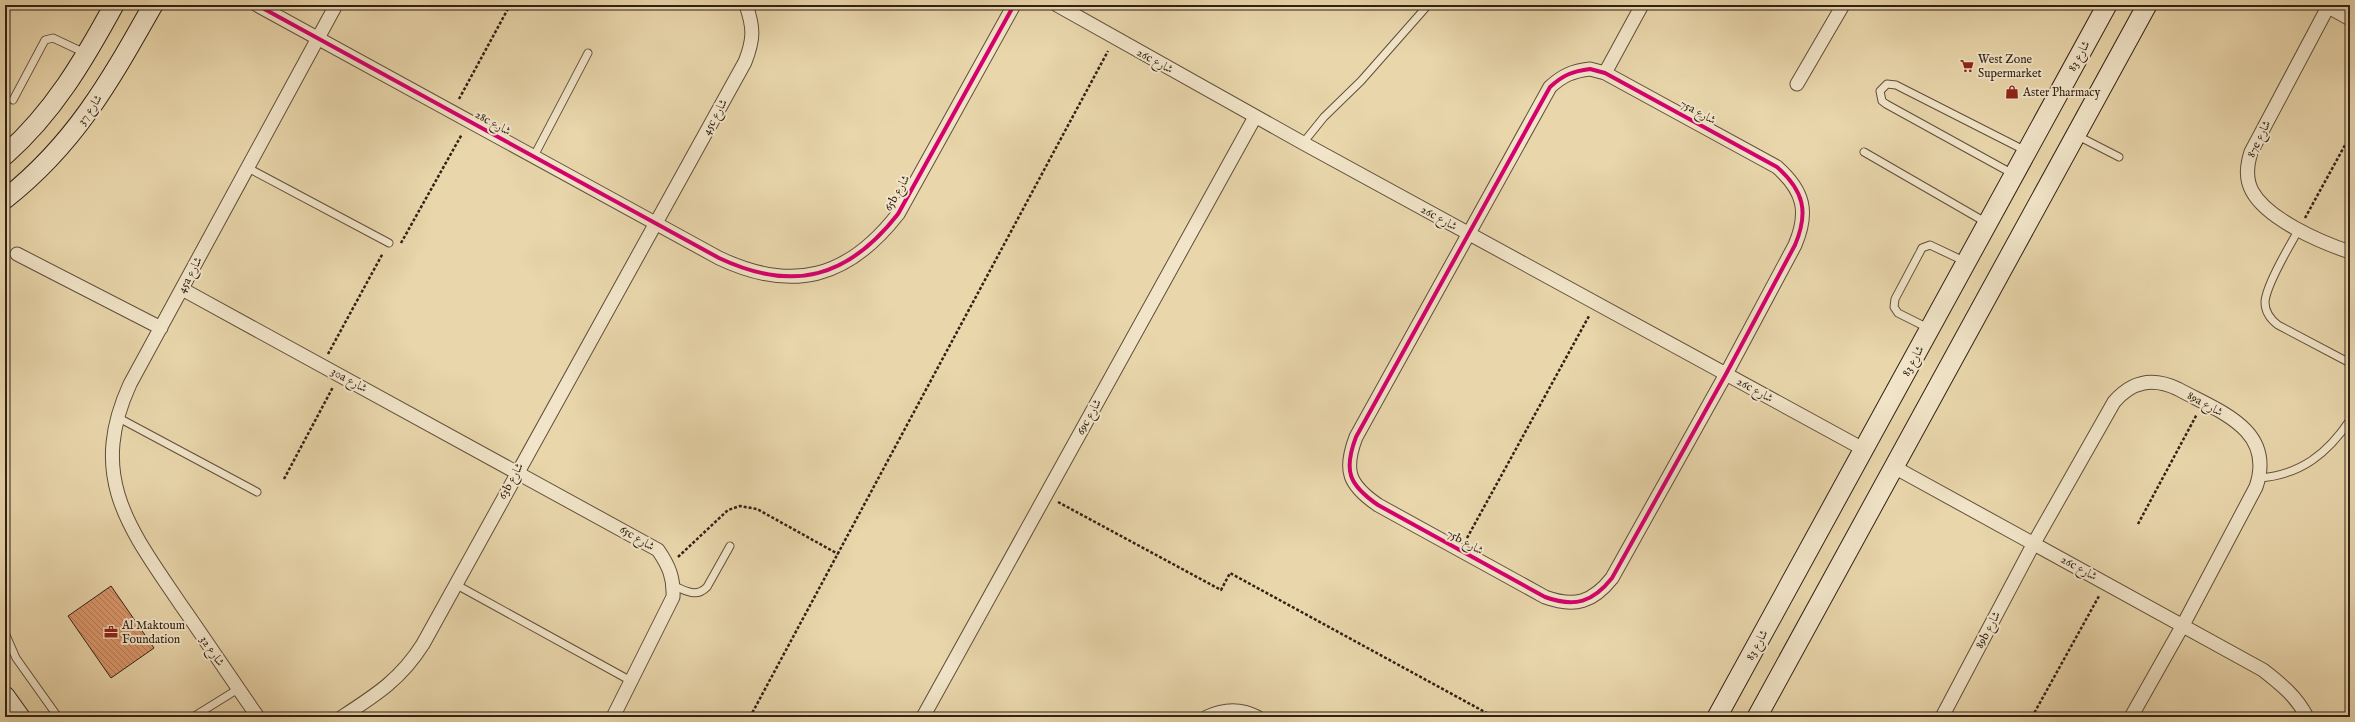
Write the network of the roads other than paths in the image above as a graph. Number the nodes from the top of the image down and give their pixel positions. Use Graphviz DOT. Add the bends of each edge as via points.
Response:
graph roads {
  1 [pos="114,5"];
  2 [pos="153,5"];
  3 [pos="257,5"];
  4 [pos="336,5"];
  5 [pos="746,5"];
  6 [pos="1014,5"];
  7 [pos="1057,5"];
  8 [pos="1428,5"];
  9 [pos="1642,5"];
  10 [pos="1843,5"];
  11 [pos="2107,5"];
  12 [pos="2147,5"];
  13 [pos="2328,6"];
  14 [pos="2350,19"];
  15 [pos="318,38"];
  16 [pos="588,53"];
  17 [pos="87,54"];
  18 [pos="1605,73"];
  19 [pos="1797,84"];
  20 [pos="13,100"];
  21 [pos="1255,117"];
  22 [pos="2076,135"];
  23 [pos="1303,143"];
  24 [pos="2026,151"];
  25 [pos="1864,152"];
  26 [pos="5,155"];
  27 [pos="534,156"];
  28 [pos="2119,157"];
  29 [pos="248,168"];
  30 [pos="2013,174"];
  31 [pos="5,199"];
  32 [pos="655,223"];
  33 [pos="1988,223"];
  34 [pos="2299,229"];
  35 [pos="1468,234"];
  36 [pos="389,243"];
  37 [pos="2350,252"];
  38 [pos="17,254"];
  39 [pos="719,258"];
  40 [pos="1967,262"];
  41 [pos="182,289"];
  42 [pos="161,328"];
  43 [pos="1930,330"];
  44 [pos="2350,363"];
  45 [pos="1726,374"];
  46 [pos="117,417"];
  47 [pos="2350,420"];
  48 [pos="1865,450"];
  49 [pos="1894,467"];
  50 [pos="517,472"];
  51 [pos="2259,478"];
  52 [pos="257,492"];
  53 [pos="128,523"];
  54 [pos="2034,543"];
  55 [pos="730,546"];
  56 [pos="455,584"];
  57 [pos="674,586"];
  58 [pos="2183,625"];
  59 [pos="5,633"];
  60 [pos="631,681"];
  61 [pos="238,689"];
  62 [pos="5,696"];
  63 [pos="20,717"];
  64 [pos="58,717"];
  65 [pos="193,717"];
  66 [pos="258,717"];
  67 [pos="342,717"];
  68 [pos="613,717"];
  69 [pos="923,717"];
  70 [pos="1207,717"];
  71 [pos="1257,717"];
  72 [pos="1717,717"];
  73 [pos="1757,717"];
  74 [pos="1942,717"];
  75 [pos="2131,717"];
  76 [pos="2307,717"];
  1 -- 17 [label="street"];
  2 -- 31 [label="street, شارع 37" via="114,75 73,134 48,161"];
  3 -- 15 [label="street, 28c شارع"];
  4 -- 15 [label="street"];
  5 -- 32 [label="street, 45c شارع" via="752,23 752,43 745,62"];
  6 -- 39 [label="street, 65b شارع" via="898,214 880,237 857,256 831,269 803,276 774,276 745,270"];
  7 -- 21 [label="street, 26c شارع"];
  8 -- 23 [label="lane"];
  9 -- 18 [label="street"];
  10 -- 19 [label="street"];
  11 -- 24 [label="street, شارع 83"];
  12 -- 22 [label="street"];
  13 -- 14 [label="street"];
  13 -- 34 [label="street, 87e شارع" via="2247,164 2249,183 2258,200"];
  15 -- 27 [label="street, 28c شارع"];
  15 -- 29 [label="street, 45a شارع"];
  16 -- 27 [label="lane"];
  17 -- 20 [label="lane" via="53,38 45,40"];
  17 -- 26 [label="street" via="52,106"];
  18 -- 35 [label="street, 75a شارع" via="1590,69 1575,70 1561,77 1550,87"];
  18 -- 45 [label="street, 75a شارع" via="1777,167 1790,178 1799,194 1803,211 1802,229"];
  21 -- 23 [label="street, 26c شارع"];
  21 -- 69 [label="street, 69c شارع"];
  22 -- 28 [label="lane"];
  22 -- 49 [label="street"];
  23 -- 35 [label="street, 26c شارع"];
  24 -- 30 [label="street, شارع 83"];
  24 -- 30 [label="lane" via="1896,85 1886,84 1880,91 1882,101 1886,104"];
  25 -- 33 [label="lane"];
  27 -- 32 [label="street, 28c شارع"];
  29 -- 36 [label="lane"];
  29 -- 41 [label="street, 45a شارع"];
  30 -- 33 [label="street, شارع 83"];
  32 -- 39 [label="street, 28c شارع"];
  32 -- 50 [label="street, 63b شارع"];
  33 -- 40 [label="street, شارع 83"];
  34 -- 37 [label="street, 87e شارع"];
  34 -- 44 [label="lane" via="2266,293 2266,311 2278,325"];
  35 -- 45 [label="street, 26c شارع"];
  35 -- 45 [label="street, 75b شارع" via="1356,437 1350,453 1349,469 1354,485 1378,506 1460,551 1545,597 1575,603 1590,599 1612,578"];
  38 -- 42 [label="street"];
  40 -- 43 [label="street, شارع 83"];
  40 -- 43 [label="lane" via="1930,245 1922,248 1895,299 1894,307 1898,313"];
  41 -- 42 [label="street, 45a شارع"];
  41 -- 50 [label="street, 30a شارع"];
  42 -- 46 [label="street, 45a شارع" via="130,384"];
  43 -- 48 [label="street, شارع 83"];
  45 -- 48 [label="street, 26c شارع"];
  46 -- 52 [label="lane"];
  46 -- 53 [label="street, 45a شارع" via="113,439 114,475 120,503"];
  47 -- 51 [label="lane" via="2337,439 2321,455 2282,474"];
  48 -- 72 [label="street, شارع 83"];
  49 -- 54 [label="street, 26c شارع"];
  49 -- 73 [label="street"];
  50 -- 56 [label="street, 63b شارع"];
  50 -- 57 [label="street, 65c شارع" via="658,550 668,564"];
  51 -- 54 [label="street, 89a شارع" via="2260,456 2251,436 2236,421 2167,384 2155,381 2132,386 2122,392 2114,402"];
  51 -- 58 [label="street, 89a شارع"];
  53 -- 61 [label="street, شارع 32"];
  54 -- 58 [label="street, 26c شارع"];
  54 -- 74 [label="street, 89b شارع"];
  55 -- 57 [label="lane" via="702,592 690,593"];
  56 -- 60 [label="lane"];
  56 -- 67 [label="street, 63b شارع" via="423,644 402,673 380,692"];
  57 -- 60 [label="street, 65c شارع" via="666,613"];
  58 -- 75 [label="street"];
  58 -- 76 [label="street, 26c شارع" via="2263,670 2284,686 2301,705"];
  59 -- 64 [label="lane" via="16,658"];
  60 -- 68 [label="street, 65c شارع"];
  61 -- 65 [label="lane"];
  61 -- 66 [label="street, شارع 32"];
  62 -- 63 [label="street"];
  70 -- 71 [label="street" via="1229,710 1242,711"];
}
